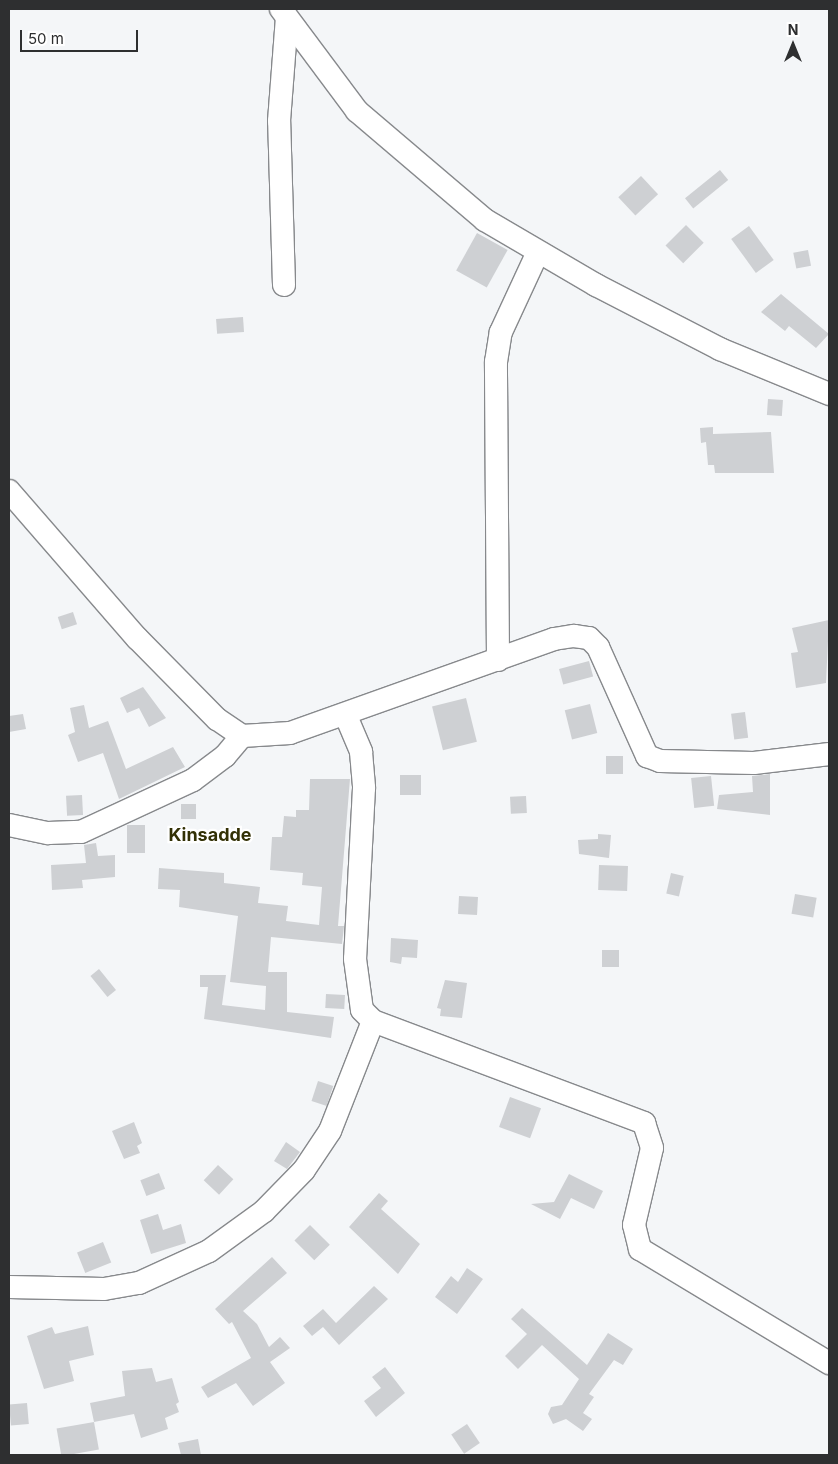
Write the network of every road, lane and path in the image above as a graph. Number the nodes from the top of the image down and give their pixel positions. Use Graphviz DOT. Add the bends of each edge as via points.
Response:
graph roads {
  1 [pos="284,14"];
  2 [pos="538,252"];
  3 [pos="284,285"];
  4 [pos="829,394"];
  5 [pos="9,491"];
  6 [pos="498,660"];
  7 [pos="346,716"];
  8 [pos="242,736"];
  9 [pos="829,754"];
  10 [pos="9,825"];
  11 [pos="374,1021"];
  12 [pos="9,1288"];
  13 [pos="829,1363"];
  1 -- 2 [label="street" via="357,111 485,220"];
  1 -- 3 [label="street" via="279,121"];
  2 -- 4 [label="street" via="720,349"];
  2 -- 6 [label="street" via="500,332 496,362"];
  5 -- 8 [label="street" via="137,638 217,719"];
  6 -- 7 [label="street"];
  6 -- 9 [label="street" via="554,639 589,638 598,646 640,747 660,761 754,763"];
  7 -- 8 [label="street" via="290,733"];
  7 -- 11 [label="street" via="361,752 364,788 357,991 362,1010"];
  8 -- 10 [label="street" via="225,756 192,780 81,832 48,833"];
  11 -- 12 [label="street" via="330,1131 304,1170 264,1211 208,1251 140,1283 104,1290"];
  11 -- 13 [label="street" via="644,1123 652,1148 634,1224 640,1249"];
}
